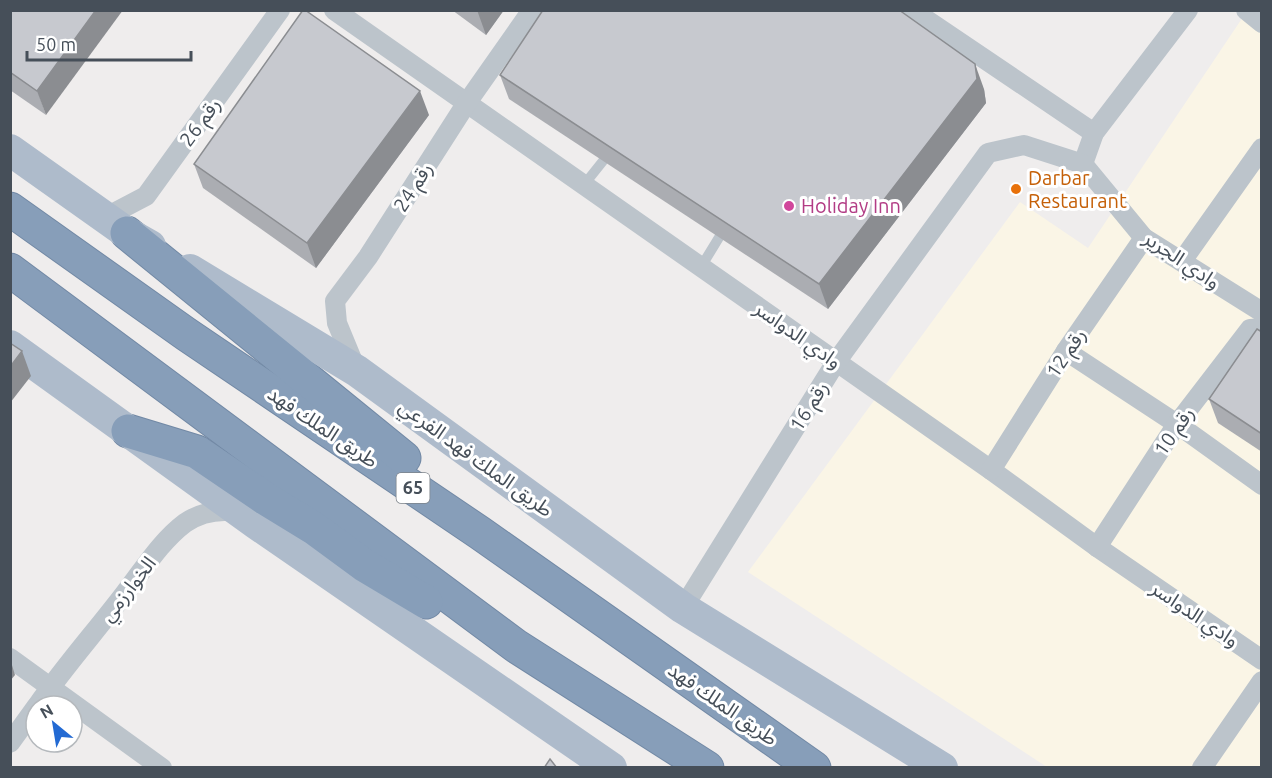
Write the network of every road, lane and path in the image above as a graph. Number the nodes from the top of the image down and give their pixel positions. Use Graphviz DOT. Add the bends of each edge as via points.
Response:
graph roads {
  1 [pos="280,10"];
  2 [pos="334,10"];
  3 [pos="532,10"];
  4 [pos="912,10"];
  5 [pos="1188,10"];
  6 [pos="1246,10"];
  7 [pos="1262,23"];
  8 [pos="466,104"];
  9 [pos="1094,133"];
  10 [pos="619,142"];
  11 [pos="1262,148"];
  12 [pos="10,150"];
  13 [pos="1083,164"];
  14 [pos="583,186"];
  15 [pos="10,209"];
  16 [pos="730,219"];
  17 [pos="116,225"];
  18 [pos="1144,238"];
  19 [pos="1182,261"];
  20 [pos="701,267"];
  21 [pos="10,270"];
  22 [pos="1262,312"];
  23 [pos="1262,328"];
  24 [pos="10,346"];
  25 [pos="1066,351"];
  26 [pos="836,362"];
  27 [pos="357,371"];
  28 [pos="1177,424"];
  29 [pos="128,431"];
  30 [pos="991,470"];
  31 [pos="1262,485"];
  32 [pos="243,513"];
  33 [pos="480,533"];
  34 [pos="1097,548"];
  35 [pos="683,608"];
  36 [pos="516,646"];
  37 [pos="10,658"];
  38 [pos="1262,660"];
  39 [pos="1262,681"];
  40 [pos="50,687"];
  41 [pos="45,694"];
  42 [pos="24,723"];
  43 [pos="10,743"];
  44 [pos="162,768"];
  45 [pos="611,768"];
  46 [pos="707,768"];
  47 [pos="814,768"];
  48 [pos="942,768"];
  49 [pos="1202,768"];
  1 -- 17 [label="street, رقم 26" via="146,196"];
  2 -- 8 [label="street, وادي الدواسر"];
  3 -- 8 [label="street, رقم 24"];
  4 -- 9 [label="street"];
  5 -- 9 [label="street"];
  6 -- 7 [label="street"];
  8 -- 14 [label="street, وادي الدواسر"];
  8 -- 27 [label="street, رقم 24" via="368,257 335,301 337,323"];
  9 -- 13 [label="street"];
  10 -- 14 [label="lane"];
  11 -- 19 [label="street"];
  12 -- 17 [label="main road, طريق الملك فهد الفرعي"];
  13 -- 18 [label="street, وادي الجرير"];
  13 -- 26 [label="street, رقم 16" via="1024,145 988,153"];
  14 -- 20 [label="street, وادي الدواسر"];
  15 -- 33 [label="highway, طريق الملك فهد / 65"];
  16 -- 20 [label="lane"];
  17 -- 27 [label="main road, طريق الملك فهد الفرعي"];
  17 -- 33 [label="highway" via="429,478"];
  18 -- 19 [label="street, وادي الجرير"];
  18 -- 25 [label="street, رقم 12"];
  19 -- 22 [label="street, وادي الجرير"];
  20 -- 26 [label="street, وادي الدواسر"];
  21 -- 36 [label="highway"];
  23 -- 28 [label="street, رقم 10" via="1251,329"];
  24 -- 29 [label="main road"];
  25 -- 28 [label="street"];
  25 -- 30 [label="street, رقم 12"];
  26 -- 30 [label="street, وادي الدواسر"];
  26 -- 35 [label="street, رقم 16"];
  27 -- 35 [label="main road, طريق الملك فهد الفرعي"];
  28 -- 31 [label="street"];
  28 -- 34 [label="street, رقم 10"];
  29 -- 32 [label="main road"];
  29 -- 36 [label="highway" via="197,452 451,620"];
  30 -- 34 [label="street, وادي الدواسر"];
  32 -- 40 [label="street, الخوارزمي" via="217,511 192,519 177,530"];
  32 -- 45 [label="main road"];
  33 -- 47 [label="highway, طريق الملك فهد / 65"];
  34 -- 38 [label="street, وادي الدواسر"];
  35 -- 48 [label="main road, طريق الملك فهد الفرعي"];
  36 -- 46 [label="highway"];
  37 -- 40 [label="street"];
  39 -- 49 [label="street"];
  40 -- 41 [label="street, الخوارزمي"];
  40 -- 44 [label="street"];
  42 -- 43 [label="street, الخوارزمي"];
}
